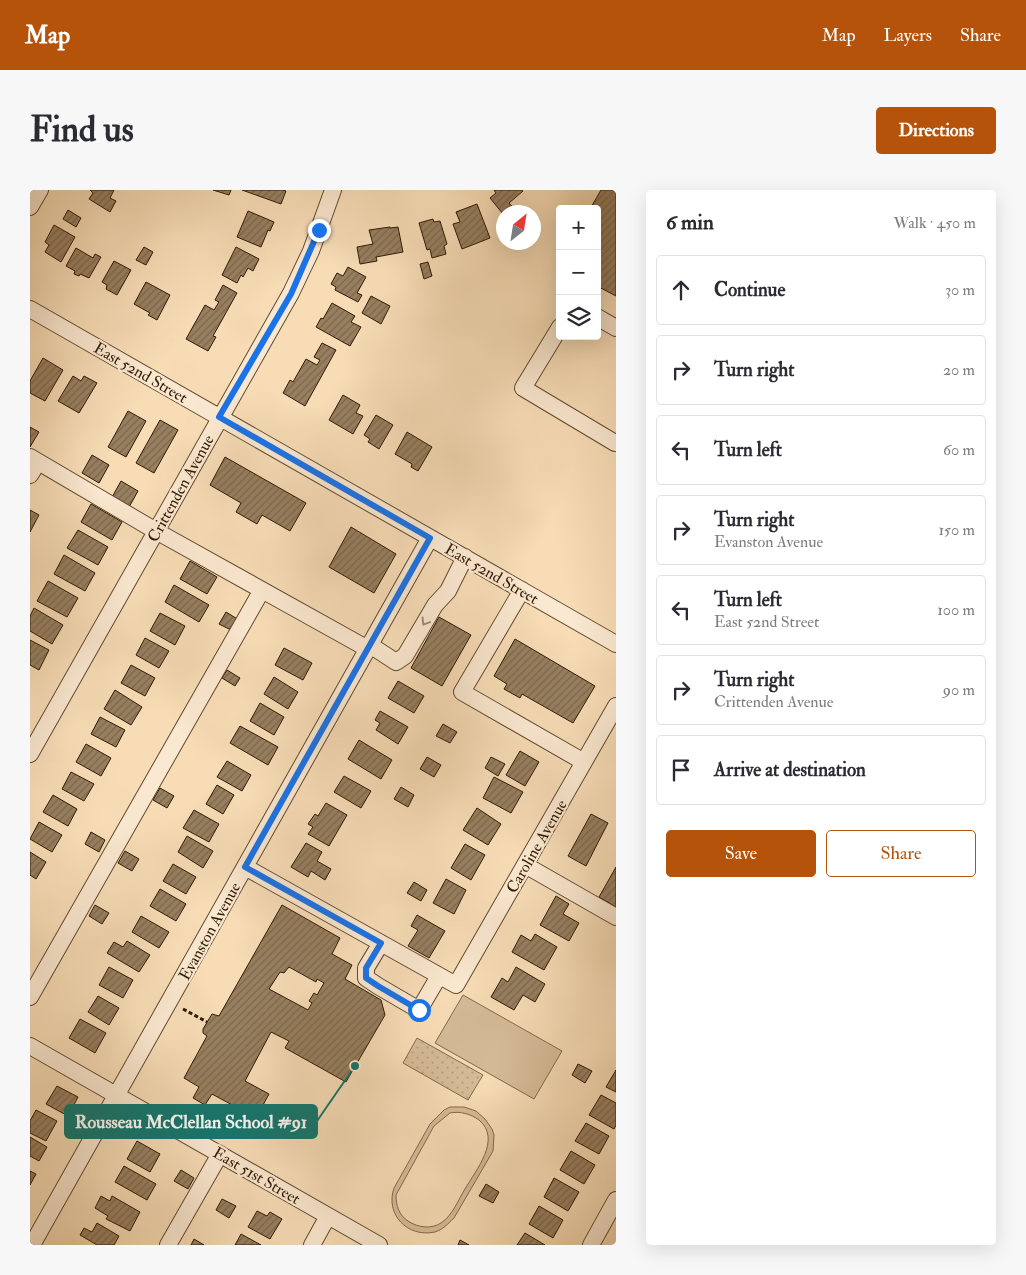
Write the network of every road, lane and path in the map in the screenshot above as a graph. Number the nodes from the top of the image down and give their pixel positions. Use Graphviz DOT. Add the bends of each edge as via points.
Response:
graph roads {
  1 [pos="40,190"];
  2 [pos="333,190"];
  3 [pos="30,207"];
  4 [pos="30,309"];
  5 [pos="601,319"];
  6 [pos="616,328"];
  7 [pos="556,334"];
  8 [pos="219,417"];
  9 [pos="615,443"];
  10 [pos="33,465"];
  11 [pos="156,530"];
  12 [pos="430,538"];
  13 [pos="464,557"];
  14 [pos="262,590"];
  15 [pos="522,590"];
  16 [pos="616,644"];
  17 [pos="369,647"];
  18 [pos="616,706"];
  19 [pos="30,754"];
  20 [pos="584,762"];
  21 [pos="525,865"];
  22 [pos="245,867"];
  23 [pos="616,917"];
  24 [pos="381,943"];
  25 [pos="439,976"];
  26 [pos="30,997"];
  27 [pos="181,1008"];
  28 [pos="207,1022"];
  29 [pos="30,1046"];
  30 [pos="117,1095"];
  31 [pos="220,1154"];
  32 [pos="616,1200"];
  33 [pos="328,1216"];
  34 [pos="32,1245"];
  35 [pos="168,1245"];
  36 [pos="312,1245"];
  37 [pos="379,1245"];
  38 [pos="591,1245"];
  1 -- 3 [label="street"];
  2 -- 8 [label="street, Crittenden Avenue" via="298,279"];
  4 -- 8 [label="street, East 52nd Street"];
  5 -- 6 [label="street"];
  7 -- 9 [label="street" via="523,388"];
  8 -- 11 [label="street, Crittenden Avenue"];
  8 -- 12 [label="street, East 52nd Street"];
  10 -- 11 [label="street"];
  11 -- 14 [label="street"];
  11 -- 19 [label="street, Crittenden Avenue"];
  12 -- 13 [label="street, East 52nd Street"];
  12 -- 17 [label="street, Evanston Avenue"];
  13 -- 15 [label="street, East 52nd Street"];
  13 -- 17 [label="street, one-way" via="448,591 435,605 405,656 396,662"];
  14 -- 17 [label="street"];
  14 -- 26 [label="street"];
  15 -- 16 [label="street, East 52nd Street"];
  15 -- 20 [label="street" via="462,692"];
  17 -- 22 [label="street, Evanston Avenue"];
  18 -- 20 [label="street, Caroline Avenue"];
  20 -- 21 [label="street, Caroline Avenue"];
  21 -- 23 [label="street"];
  21 -- 25 [label="street, Caroline Avenue" via="456,985"];
  22 -- 24 [label="street"];
  22 -- 30 [label="street, Evanston Avenue"];
  24 -- 25 [label="street"];
  24 -- 25 [label="street" via="366,968 366,978 419,1010"];
  27 -- 28 [label="path"];
  29 -- 30 [label="street, East 51st Street"];
  30 -- 31 [label="street, East 51st Street"];
  30 -- 34 [label="street, Evanston Avenue"];
  31 -- 33 [label="street, East 51st Street"];
  31 -- 35 [label="street"];
  32 -- 38 [label="street"];
  33 -- 36 [label="street"];
  33 -- 37 [label="street, East 51st Street"];
}
